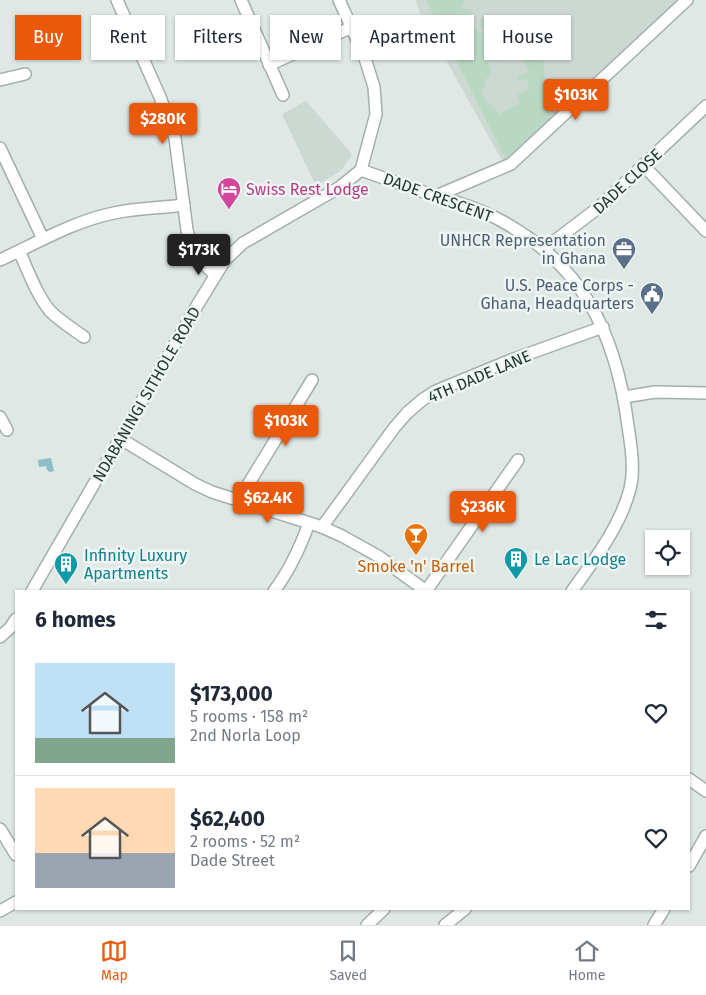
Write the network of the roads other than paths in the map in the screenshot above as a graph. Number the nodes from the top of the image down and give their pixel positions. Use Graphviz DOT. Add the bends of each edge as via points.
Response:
graph roads {
  1 [pos="117,0"];
  2 [pos="241,0"];
  3 [pos="339,0"];
  4 [pos="687,0"];
  5 [pos="351,25"];
  6 [pos="351,27"];
  7 [pos="366,60"];
  8 [pos="269,65"];
  9 [pos="25,74"];
  10 [pos="0,80"];
  11 [pos="282,95"];
  12 [pos="706,106"];
  13 [pos="0,148"];
  14 [pos="644,166"];
  15 [pos="361,170"];
  16 [pos="436,196"];
  17 [pos="184,205"];
  18 [pos="706,231"];
  19 [pos="43,239"];
  20 [pos="544,249"];
  21 [pos="19,251"];
  22 [pos="0,260"];
  23 [pos="215,276"];
  24 [pos="603,327"];
  25 [pos="84,337"];
  26 [pos="312,380"];
  27 [pos="706,393"];
  28 [pos="624,396"];
  29 [pos="0,416"];
  30 [pos="6,430"];
  31 [pos="121,439"];
  32 [pos="518,460"];
  33 [pos="238,501"];
  34 [pos="309,523"];
  35 [pos="322,527"];
  36 [pos="33,590"];
  37 [pos="275,590"];
  38 [pos="423,590"];
  39 [pos="573,590"];
  40 [pos="15,620"];
  41 [pos="0,637"];
  42 [pos="690,780"];
  43 [pos="706,791"];
  44 [pos="0,829"];
  45 [pos="706,836"];
  46 [pos="15,853"];
  47 [pos="690,864"];
  48 [pos="15,903"];
  49 [pos="383,910"];
  50 [pos="464,910"];
  51 [pos="662,910"];
  52 [pos="0,911"];
  53 [pos="367,925"];
  54 [pos="445,925"];
  55 [pos="654,925"];
  1 -- 17 [label="street" via="160,97 174,138"];
  2 -- 8 [label="street"];
  3 -- 5 [label="street"];
  4 -- 16 [label="street" via="511,164"];
  6 -- 8 [label="street"];
  7 -- 15 [label="street" via="374,87 376,114"];
  8 -- 11 [label="street"];
  9 -- 10 [label="street"];
  12 -- 14 [label="street, DADE CLOSE"];
  13 -- 19 [label="street"];
  14 -- 18 [label="street"];
  14 -- 20 [label="street, DADE CLOSE" via="587,218"];
  15 -- 16 [label="street, DADE CRESCENT"];
  15 -- 23 [label="street, NDABANINGI SITHOLE ROAD" via="340,187 243,243 225,260"];
  16 -- 20 [label="street, DADE CRESCENT" via="498,218"];
  17 -- 19 [label="street" via="115,212"];
  17 -- 23 [label="street" via="193,253"];
  19 -- 21 [label="street"];
  20 -- 24 [label="street, DADE CRESCENT" via="586,294"];
  21 -- 22 [label="street"];
  21 -- 25 [label="street" via="49,310"];
  23 -- 31 [label="street, NDABANINGI SITHOLE ROAD"];
  24 -- 28 [label="street, DADE CRESCENT"];
  24 -- 35 [label="street, 4TH DADE LANE" via="511,360 422,400 394,428"];
  26 -- 33 [label="street"];
  27 -- 28 [label="street" via="655,392"];
  28 -- 39 [label="street, DADE CRESCENT" via="632,460 630,489 618,522"];
  29 -- 30 [label="street"];
  31 -- 33 [label="street" via="195,484"];
  31 -- 36 [label="street, NDABANINGI SITHOLE ROAD"];
  32 -- 38 [label="street"];
  33 -- 34 [label="street"];
  34 -- 35 [label="street"];
  34 -- 37 [label="street" via="289,571"];
  35 -- 38 [label="street" via="378,556"];
  40 -- 41 [label="street"];
  42 -- 43 [label="street"];
  44 -- 46 [label="street"];
  45 -- 47 [label="street"];
  48 -- 52 [label="street"];
  49 -- 53 [label="street"];
  50 -- 54 [label="street"];
  51 -- 55 [label="street"];
}
